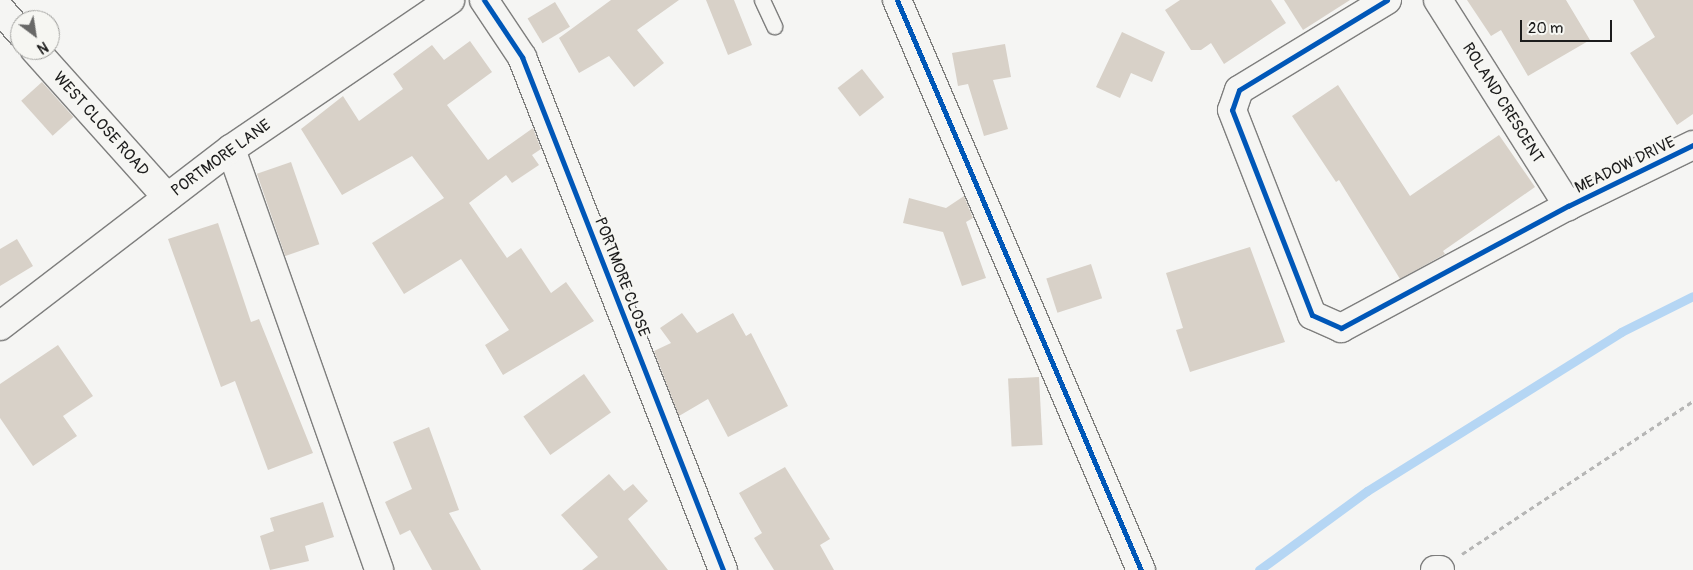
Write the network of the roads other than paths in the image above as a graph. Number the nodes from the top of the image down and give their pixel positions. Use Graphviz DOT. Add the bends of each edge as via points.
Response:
graph roads {
  1 [pos="450,0"];
  2 [pos="484,0"];
  3 [pos="762,0"];
  4 [pos="897,0"];
  5 [pos="1387,0"];
  6 [pos="1438,0"];
  7 [pos="0,9"];
  8 [pos="10,20"];
  9 [pos="774,26"];
  10 [pos="45,60"];
  11 [pos="1693,145"];
  12 [pos="231,149"];
  13 [pos="167,197"];
  14 [pos="1568,206"];
  15 [pos="0,326"];
  16 [pos="380,570"];
  17 [pos="723,570"];
  18 [pos="1141,570"];
  1 -- 12 [label="street, PORTMORE LANE"];
  2 -- 17 [label="street, PORTMORE CLOSE" via="522,57"];
  3 -- 9 [label="lane"];
  4 -- 18 [label="street"];
  5 -- 14 [label="street, MEADOW DRIVE" via="1240,90 1232,110 1312,315 1341,328"];
  6 -- 14 [label="street, ROLAND CRESCENT"];
  7 -- 8 [label="street"];
  10 -- 13 [label="street, WEST CLOSE ROAD"];
  11 -- 14 [label="street, MEADOW DRIVE"];
  12 -- 13 [label="street, PORTMORE LANE"];
  12 -- 16 [label="street"];
  13 -- 15 [label="street, PORTMORE LANE"];
}
